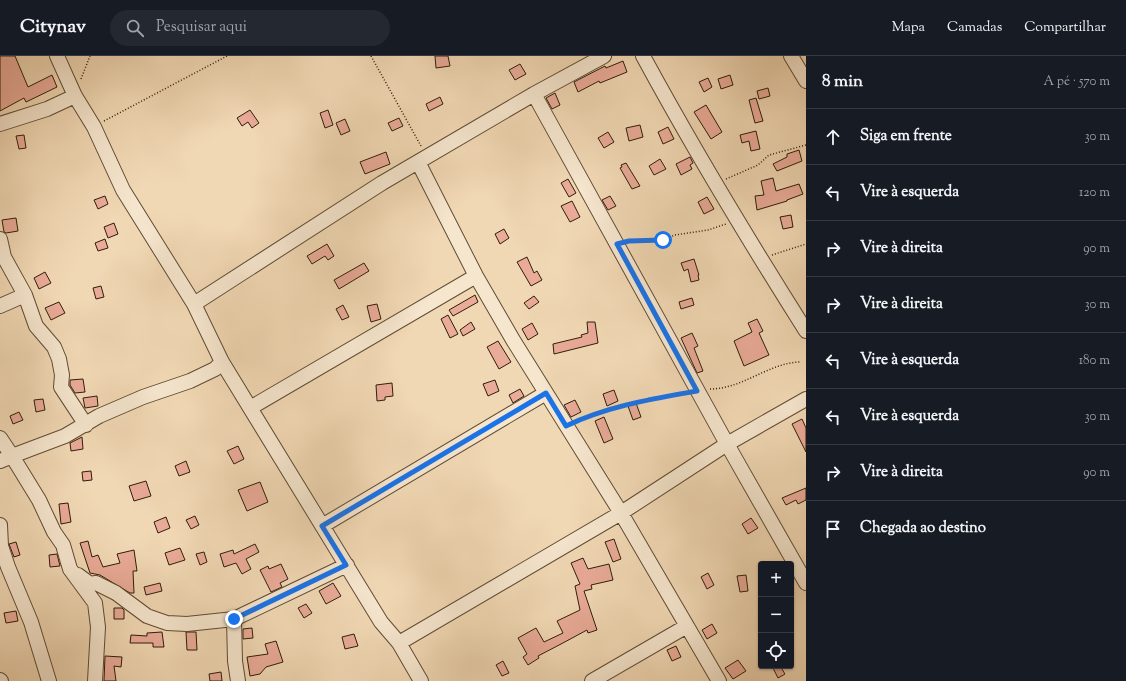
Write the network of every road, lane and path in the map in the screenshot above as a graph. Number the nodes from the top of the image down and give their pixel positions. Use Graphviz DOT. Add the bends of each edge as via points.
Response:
graph roads {
  1 [pos="58,56"];
  2 [pos="90,56"];
  3 [pos="227,56"];
  4 [pos="371,56"];
  5 [pos="604,56"];
  6 [pos="643,56"];
  7 [pos="791,56"];
  8 [pos="806,81"];
  9 [pos="534,94"];
  10 [pos="75,96"];
  11 [pos="0,124"];
  12 [pos="94,127"];
  13 [pos="806,144"];
  14 [pos="423,159"];
  15 [pos="715,185"];
  16 [pos="736,220"];
  17 [pos="0,239"];
  18 [pos="617,244"];
  19 [pos="806,244"];
  20 [pos="762,262"];
  21 [pos="476,276"];
  22 [pos="25,294"];
  23 [pos="194,304"];
  24 [pos="0,306"];
  25 [pos="806,331"];
  26 [pos="222,362"];
  27 [pos="800,362"];
  28 [pos="697,391"];
  29 [pos="546,393"];
  30 [pos="806,399"];
  31 [pos="250,408"];
  32 [pos="86,425"];
  33 [pos="566,426"];
  34 [pos="0,438"];
  35 [pos="727,444"];
  36 [pos="6,459"];
  37 [pos="621,513"];
  38 [pos="0,525"];
  39 [pos="322,526"];
  40 [pos="346,565"];
  41 [pos="70,569"];
  42 [pos="806,583"];
  43 [pos="234,619"];
  44 [pos="687,626"];
  45 [pos="399,643"];
  46 [pos="49,681"];
  47 [pos="95,681"];
  48 [pos="238,681"];
  49 [pos="420,681"];
  50 [pos="592,681"];
  51 [pos="719,681"];
  1 -- 10 [label="street"];
  2 -- 10 [label="path"];
  3 -- 12 [label="path"];
  4 -- 14 [label="path"];
  5 -- 9 [label="street"];
  6 -- 15 [label="street"];
  7 -- 8 [label="street"];
  9 -- 14 [label="street"];
  9 -- 18 [label="street"];
  10 -- 11 [label="street" via="47,109"];
  10 -- 12 [label="street"];
  12 -- 23 [label="street" via="123,190"];
  13 -- 15 [label="path" via="769,155 758,165"];
  14 -- 21 [label="street"];
  14 -- 23 [label="street"];
  15 -- 16 [label="street"];
  16 -- 18 [label="path" via="708,230 675,235 663,240"];
  16 -- 20 [label="street"];
  17 -- 22 [label="street" via="7,264"];
  18 -- 28 [label="street"];
  19 -- 20 [label="path" via="773,254"];
  20 -- 25 [label="street"];
  21 -- 29 [label="street"];
  21 -- 31 [label="street"];
  22 -- 24 [label="street"];
  22 -- 32 [label="street" via="36,326 54,346 62,375 61,387"];
  23 -- 26 [label="street"];
  26 -- 31 [label="street"];
  26 -- 32 [label="street" via="190,381 98,416"];
  27 -- 28 [label="path" via="787,363 735,384"];
  28 -- 33 [label="path" via="624,405"];
  28 -- 35 [label="street"];
  29 -- 33 [label="street"];
  29 -- 39 [label="street"];
  30 -- 35 [label="street"];
  31 -- 39 [label="street"];
  32 -- 36 [label="street"];
  33 -- 37 [label="street"];
  34 -- 36 [label="street"];
  35 -- 37 [label="street"];
  35 -- 42 [label="street"];
  36 -- 41 [label="street" via="39,500 63,545"];
  37 -- 44 [label="street"];
  37 -- 45 [label="street"];
  38 -- 46 [label="street" via="1,546 31,622"];
  39 -- 40 [label="street"];
  40 -- 43 [label="street"];
  40 -- 45 [label="street" via="381,622"];
  41 -- 43 [label="street" via="90,584 96,583 116,593 147,616 167,623 187,624"];
  41 -- 47 [label="street" via="95,603 98,627"];
  43 -- 48 [label="street"];
  44 -- 50 [label="street"];
  44 -- 51 [label="street"];
  45 -- 49 [label="street"];
}
